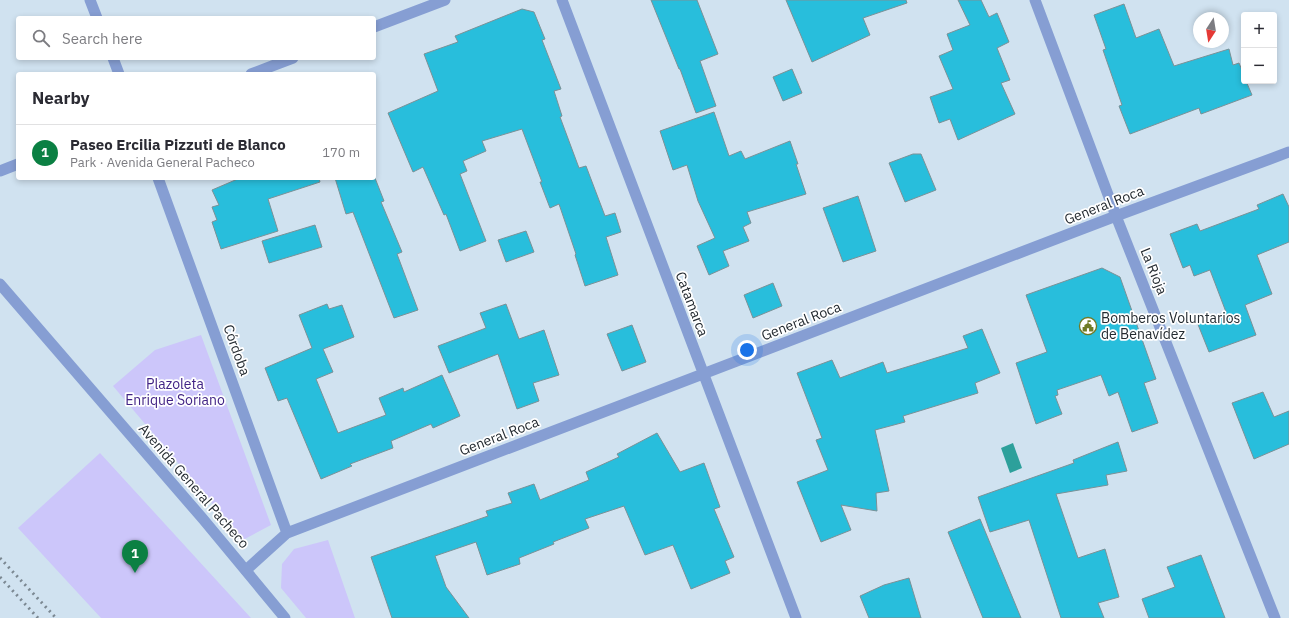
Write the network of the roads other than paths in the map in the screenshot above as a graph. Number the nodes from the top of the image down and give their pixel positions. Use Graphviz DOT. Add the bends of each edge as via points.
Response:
graph roads {
  1 [pos="90,0"];
  2 [pos="445,0"];
  3 [pos="562,0"];
  4 [pos="1035,0"];
  5 [pos="96,16"];
  6 [pos="376,26"];
  7 [pos="114,60"];
  8 [pos="288,60"];
  9 [pos="118,72"];
  10 [pos="256,72"];
  11 [pos="1289,152"];
  12 [pos="16,165"];
  13 [pos="0,171"];
  14 [pos="159,180"];
  15 [pos="1116,216"];
  16 [pos="0,284"];
  17 [pos="703,374"];
  18 [pos="287,533"];
  19 [pos="246,570"];
  20 [pos="285,618"];
  21 [pos="796,618"];
  22 [pos="1276,618"];
  1 -- 5 [label="street"];
  2 -- 6 [label="street"];
  3 -- 17 [label="street, Catamarca"];
  4 -- 15 [label="street, La Rioja"];
  7 -- 9 [label="street"];
  8 -- 10 [label="street"];
  11 -- 15 [label="street, General Roca"];
  12 -- 13 [label="street"];
  14 -- 18 [label="street, Córdoba"];
  15 -- 17 [label="street, General Roca"];
  15 -- 22 [label="street, La Rioja"];
  16 -- 19 [label="street, Avenida General Pacheco"];
  17 -- 18 [label="street, General Roca"];
  17 -- 21 [label="street, Catamarca"];
  18 -- 19 [label="street, General Roca"];
  19 -- 20 [label="street, Avenida General Pacheco"];
}
